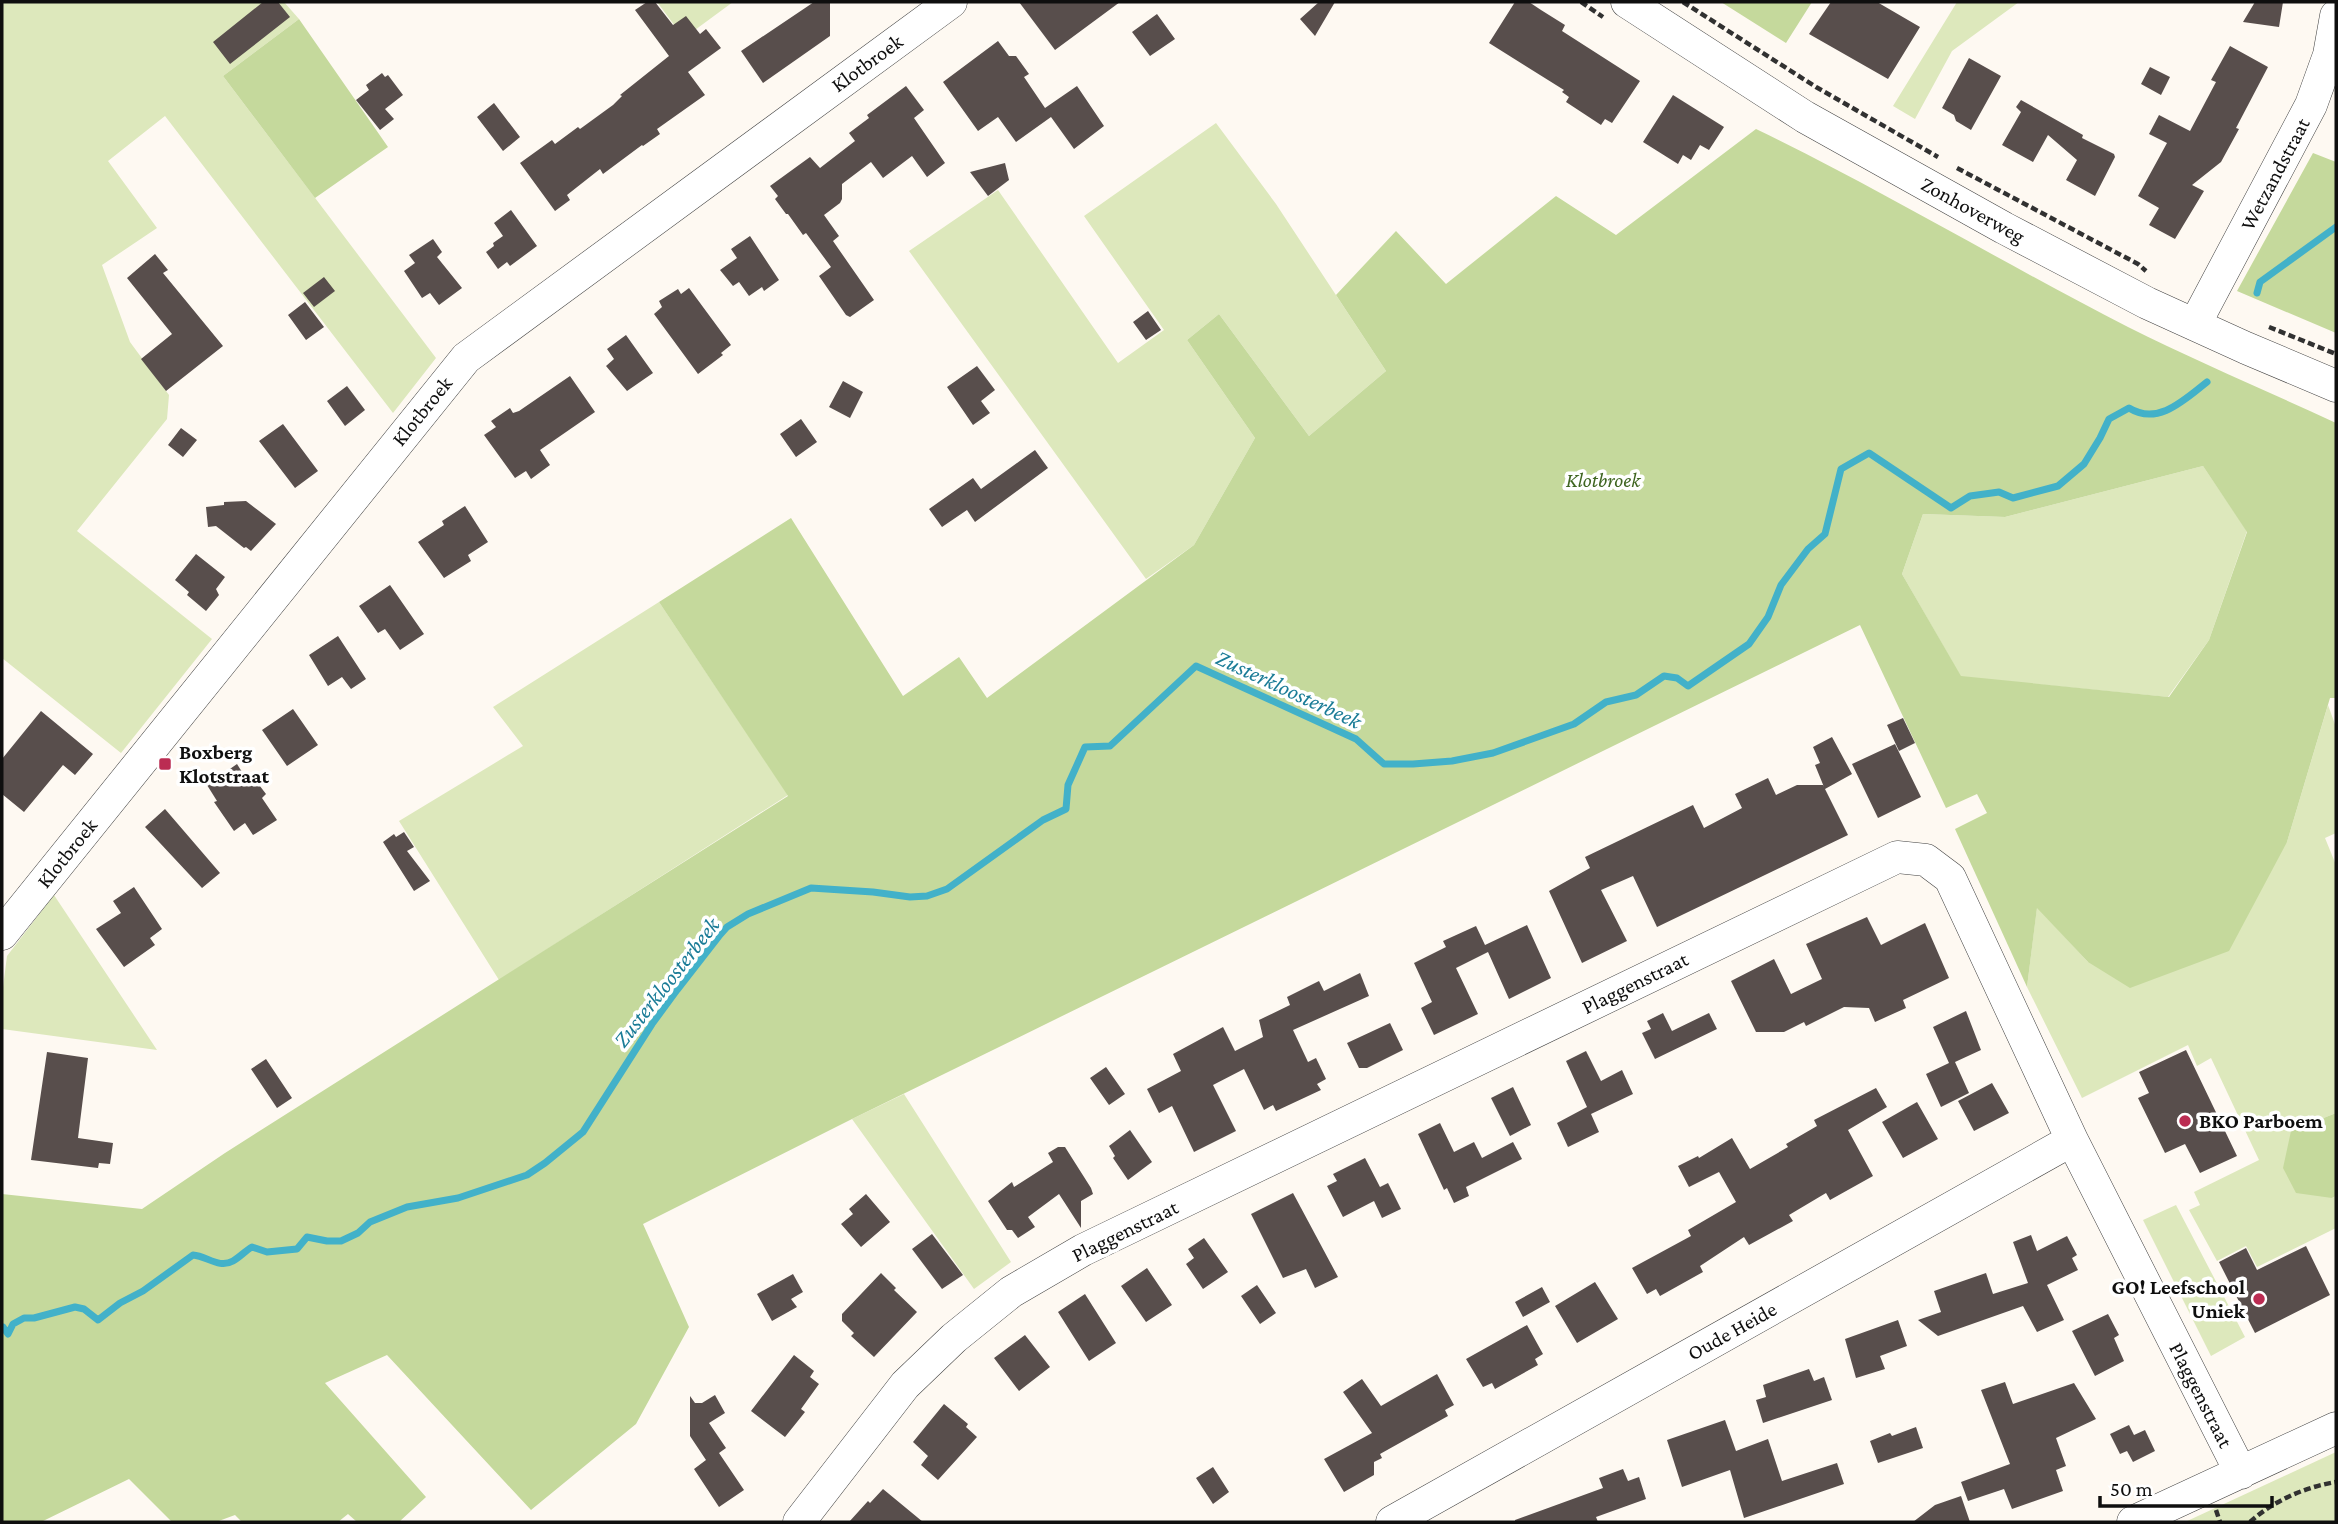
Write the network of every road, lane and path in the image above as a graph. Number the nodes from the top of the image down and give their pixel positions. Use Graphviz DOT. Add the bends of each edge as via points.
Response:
graph roads {
  1 [pos="951,2"];
  2 [pos="1627,2"];
  3 [pos="1683,2"];
  4 [pos="2336,16"];
  5 [pos="2147,272"];
  6 [pos="2195,324"];
  7 [pos="2261,326"];
  8 [pos="2336,354"];
  9 [pos="2336,386"];
  10 [pos="2,934"];
  11 [pos="2072,1140"];
  12 [pos="2336,1429"];
  13 [pos="2241,1473"];
  14 [pos="2336,1482"];
  15 [pos="799,1522"];
  16 [pos="1392,1522"];
  17 [pos="2133,1522"];
  18 [pos="2250,1522"];
  1 -- 10 [label="street, Klotbroek" via="466,358"];
  2 -- 6 [label="street, Zonhoverweg" via="1805,117 2004,228"];
  3 -- 5 [label="path" via="1816,87"];
  4 -- 6 [label="street, Wetzandstraat" via="2329,55 2311,105"];
  6 -- 9 [label="street, Zonhoverweg"];
  7 -- 8 [label="path"];
  11 -- 13 [label="street, Plaggenstraat"];
  11 -- 15 [label="street, Plaggenstraat" via="1950,878 1926,860 1897,857 1083,1250 1011,1292 905,1385"];
  11 -- 16 [label="street, Oude Heide"];
  12 -- 13 [label="street"];
  13 -- 17 [label="street"];
  14 -- 18 [label="path" via="2278,1501"];
}
